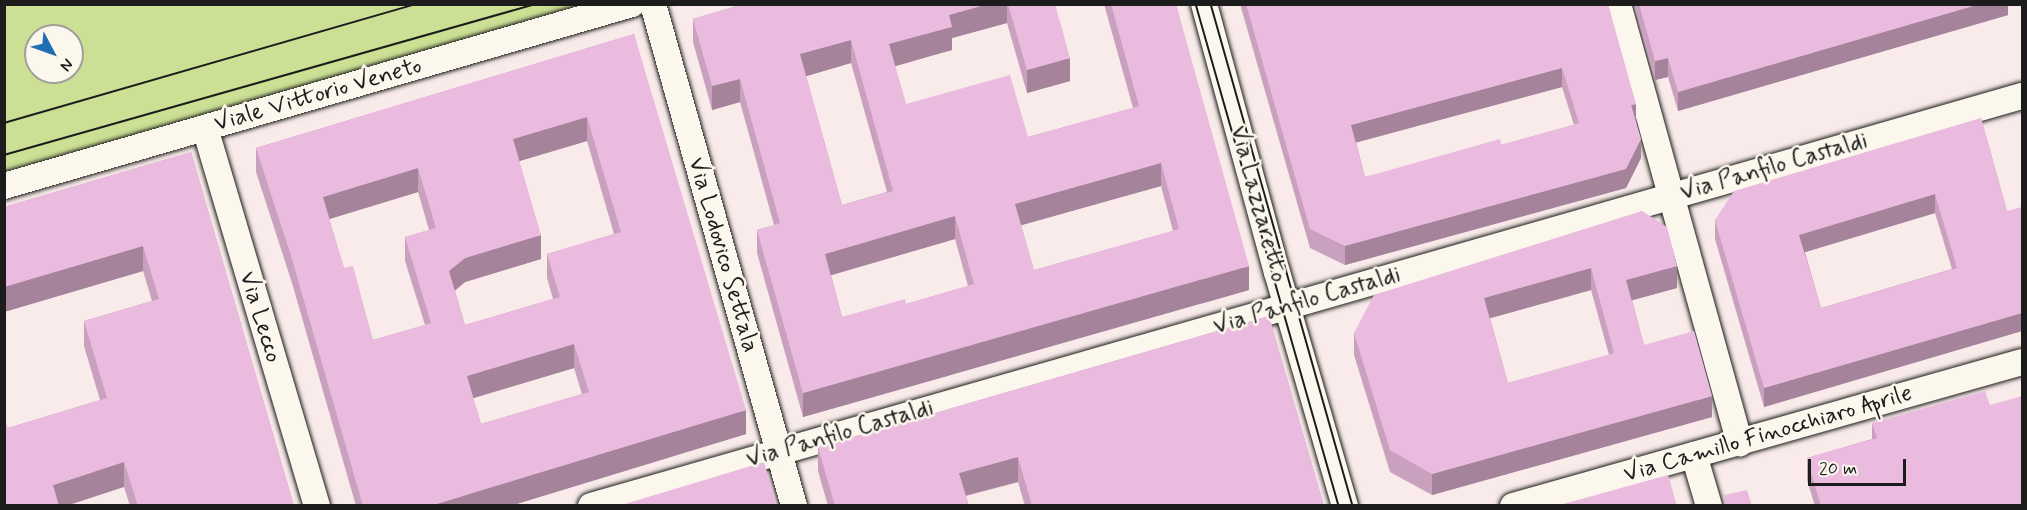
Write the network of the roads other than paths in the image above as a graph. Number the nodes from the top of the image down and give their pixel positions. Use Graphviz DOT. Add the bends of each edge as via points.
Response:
graph roads {
  1 [pos="632,4"];
  2 [pos="653,4"];
  3 [pos="1204,4"];
  4 [pos="1618,4"];
  5 [pos="2022,96"];
  6 [pos="205,128"];
  7 [pos="4,186"];
  8 [pos="1672,197"];
  9 [pos="1287,307"];
  10 [pos="2022,362"];
  11 [pos="1740,443"];
  12 [pos="778,452"];
  13 [pos="1694,455"];
  14 [pos="317,506"];
  15 [pos="591,506"];
  16 [pos="794,506"];
  17 [pos="1346,506"];
  18 [pos="1513,506"];
  19 [pos="1708,506"];
  1 -- 6 [label="street, Viale Vittorio Veneto"];
  2 -- 12 [label="street, Via Lodovico Settala"];
  3 -- 9 [label="street, Via Lazzaretto"];
  4 -- 8 [label="street"];
  5 -- 8 [label="street, Via Panfilo Castaldi"];
  6 -- 7 [label="street, Viale Vittorio Veneto"];
  6 -- 14 [label="street, Via Lecco"];
  8 -- 9 [label="street, Via Panfilo Castaldi"];
  8 -- 11 [label="street"];
  9 -- 12 [label="street, Via Panfilo Castaldi"];
  9 -- 17 [label="street, Via Lazzaretto"];
  10 -- 11 [label="street, Via Camillo Finocchiaro Aprile"];
  11 -- 13 [label="street, Via Camillo Finocchiaro Aprile"];
  12 -- 15 [label="street, Via Panfilo Castaldi"];
  12 -- 16 [label="street, Via Lodovico Settala"];
  13 -- 18 [label="street, Via Camillo Finocchiaro Aprile"];
  13 -- 19 [label="street"];
}
